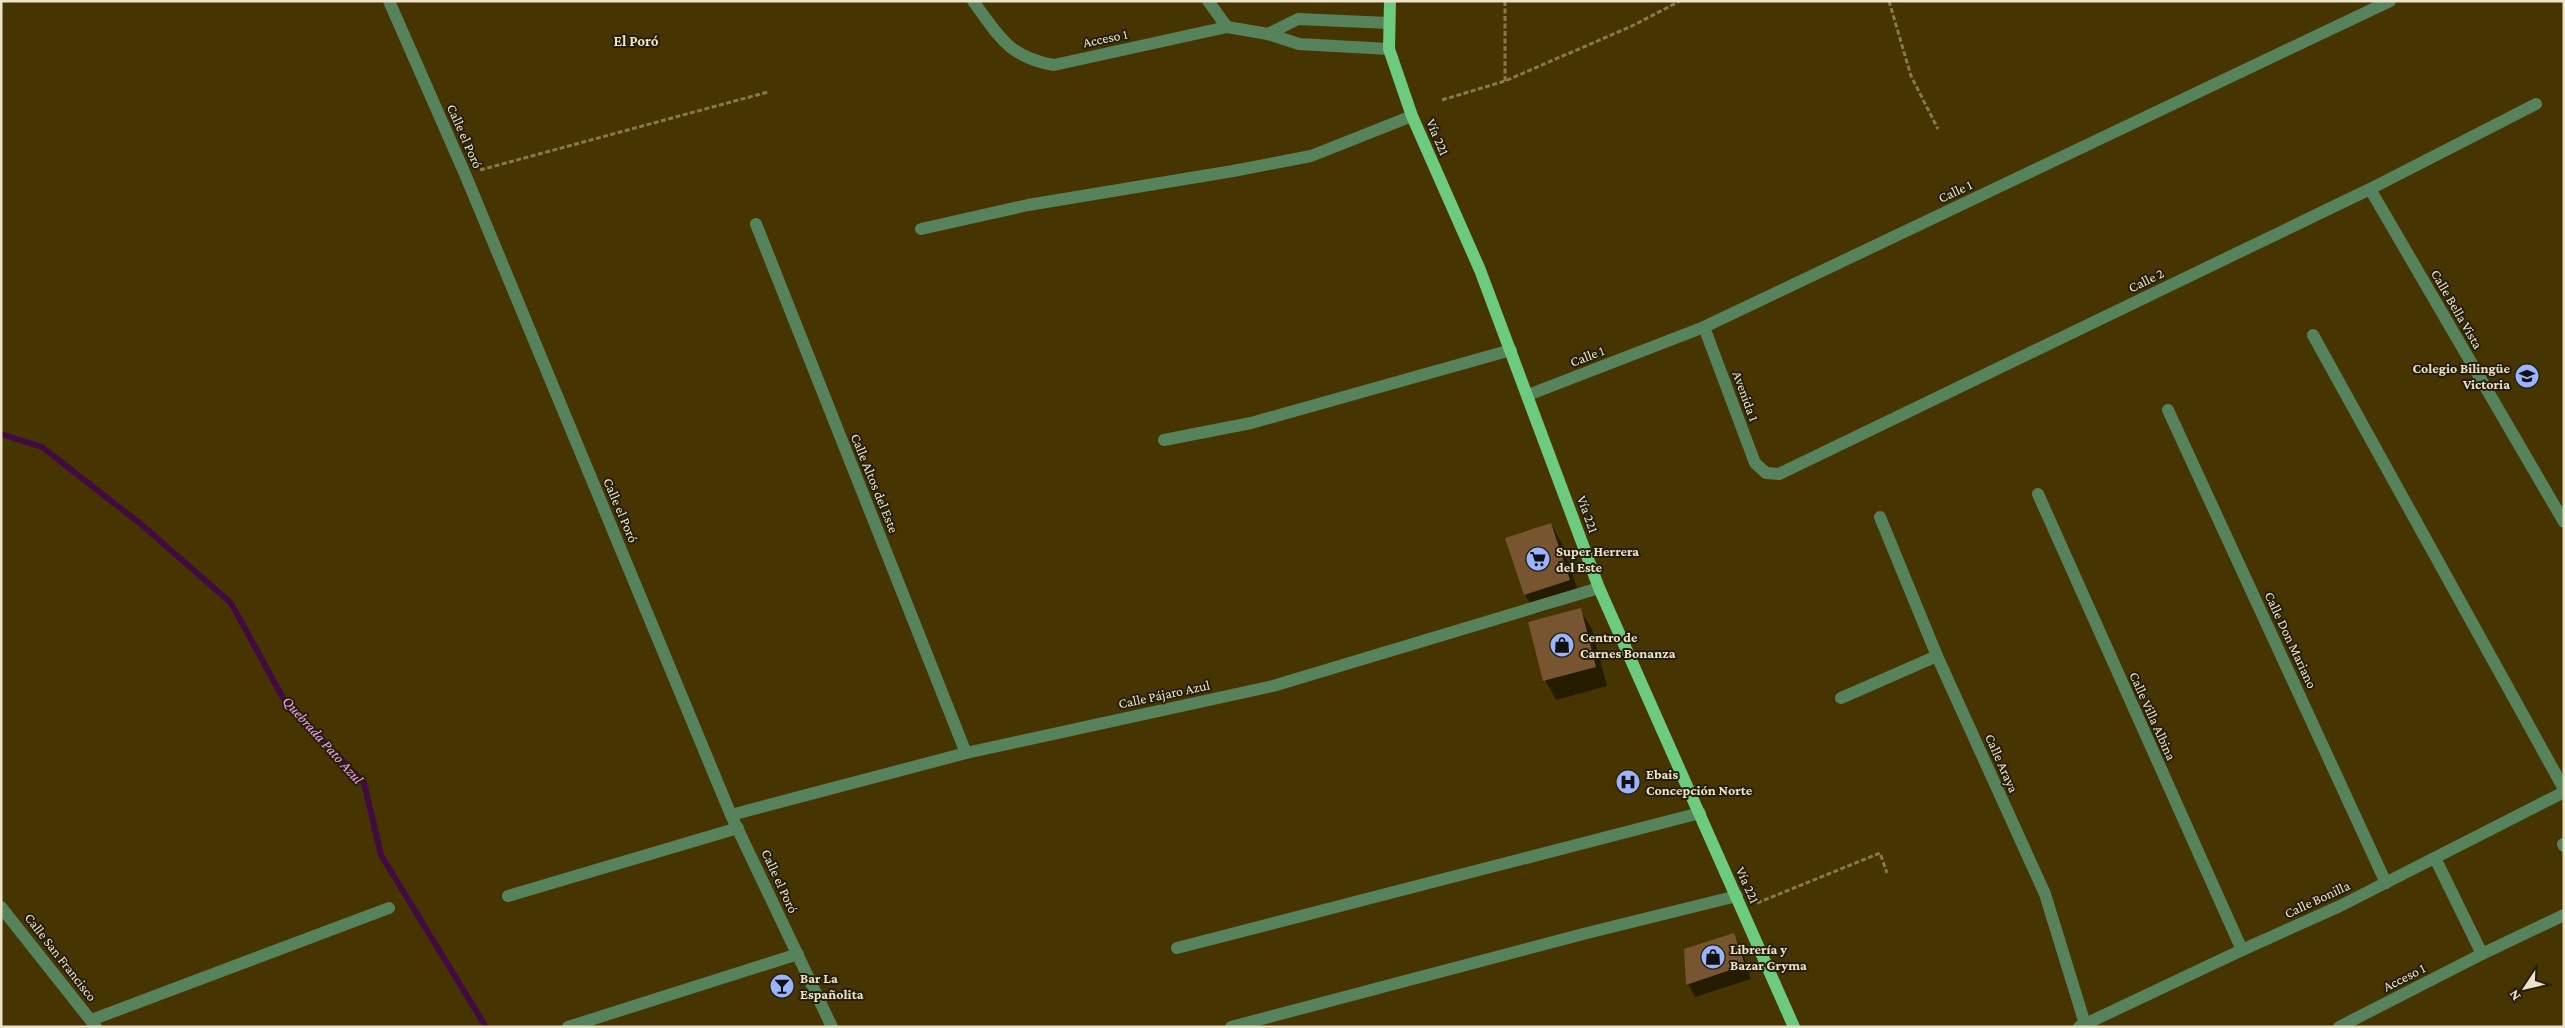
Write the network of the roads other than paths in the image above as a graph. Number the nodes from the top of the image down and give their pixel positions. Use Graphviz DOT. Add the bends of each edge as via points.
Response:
graph roads {
  1 [pos="390,1"];
  2 [pos="973,1"];
  3 [pos="1208,1"];
  4 [pos="1390,1"];
  5 [pos="2390,1"];
  6 [pos="1389,24"];
  7 [pos="1227,27"];
  8 [pos="1268,34"];
  9 [pos="1389,49"];
  10 [pos="2536,104"];
  11 [pos="1412,116"];
  12 [pos="2370,189"];
  13 [pos="756,224"];
  14 [pos="921,229"];
  15 [pos="1704,326"];
  16 [pos="2313,335"];
  17 [pos="1511,350"];
  18 [pos="1528,395"];
  19 [pos="2168,410"];
  20 [pos="1164,440"];
  21 [pos="1766,473"];
  22 [pos="2038,494"];
  23 [pos="1880,517"];
  24 [pos="2564,522"];
  25 [pos="1599,588"];
  26 [pos="1937,656"];
  27 [pos="1841,698"];
  28 [pos="966,753"];
  29 [pos="2564,790"];
  30 [pos="1700,813"];
  31 [pos="731,815"];
  32 [pos="738,828"];
  33 [pos="2435,858"];
  34 [pos="2386,883"];
  35 [pos="508,896"];
  36 [pos="1737,896"];
  37 [pos="1,907"];
  38 [pos="389,908"];
  39 [pos="2564,915"];
  40 [pos="1177,948"];
  41 [pos="2242,950"];
  42 [pos="798,954"];
  43 [pos="2482,954"];
  44 [pos="93,1023"];
  45 [pos="2082,1025"];
  46 [pos="568,1027"];
  47 [pos="832,1027"];
  48 [pos="1231,1027"];
  49 [pos="1794,1027"];
  50 [pos="2339,1027"];
  1 -- 31 [label="street, Calle el Poró"];
  2 -- 7 [label="street, Acceso 1" via="1012,50 1033,61 1054,65"];
  3 -- 7 [label="street"];
  4 -- 6 [label="main road, Vía 221"];
  5 -- 15 [label="street, Calle 1"];
  6 -- 8 [label="street" via="1298,19"];
  6 -- 9 [label="main road, Vía 221"];
  7 -- 8 [label="street, Acceso 1"];
  8 -- 9 [label="street, Acceso 1" via="1299,44"];
  9 -- 11 [label="main road, Vía 221"];
  10 -- 12 [label="street, Calle 2"];
  11 -- 14 [label="street" via="1311,156 1028,205"];
  11 -- 17 [label="main road, Vía 221" via="1480,270"];
  12 -- 21 [label="street, Calle 2" via="1779,474"];
  12 -- 24 [label="street, Calle Bella Vista"];
  13 -- 28 [label="street, Calle Altos del Este"];
  15 -- 18 [label="street, Calle 1"];
  15 -- 21 [label="street, Avenida 1" via="1755,463"];
  16 -- 29 [label="street"];
  17 -- 18 [label="main road, Vía 221"];
  17 -- 20 [label="street" via="1251,423"];
  18 -- 25 [label="main road, Vía 221"];
  19 -- 34 [label="street, Calle Don Mariano"];
  22 -- 41 [label="street, Calle Villa Albina"];
  23 -- 26 [label="street, Calle Araya"];
  25 -- 28 [label="street, Calle Pájaro Azul" via="1273,686"];
  25 -- 30 [label="main road, Vía 221"];
  26 -- 27 [label="street"];
  26 -- 45 [label="street, Calle Araya" via="2044,894"];
  28 -- 31 [label="street, Calle Pájaro Azul"];
  29 -- 33 [label="street, Calle Bonilla"];
  30 -- 36 [label="main road, Vía 221"];
  30 -- 40 [label="street"];
  31 -- 32 [label="street, Calle el Poró"];
  32 -- 35 [label="street"];
  32 -- 42 [label="street, Calle el Poró"];
  33 -- 34 [label="street, Calle Bonilla"];
  33 -- 43 [label="street"];
  34 -- 41 [label="street, Calle Bonilla"];
  36 -- 48 [label="street"];
  36 -- 49 [label="main road, Vía 221"];
  37 -- 44 [label="street, Calle San Francisco"];
  38 -- 44 [label="street"];
  39 -- 43 [label="street, Acceso 1"];
  41 -- 45 [label="street, Calle Bonilla"];
  42 -- 46 [label="street"];
  42 -- 47 [label="street, Calle el Poró"];
  43 -- 50 [label="street, Acceso 1"];
}
